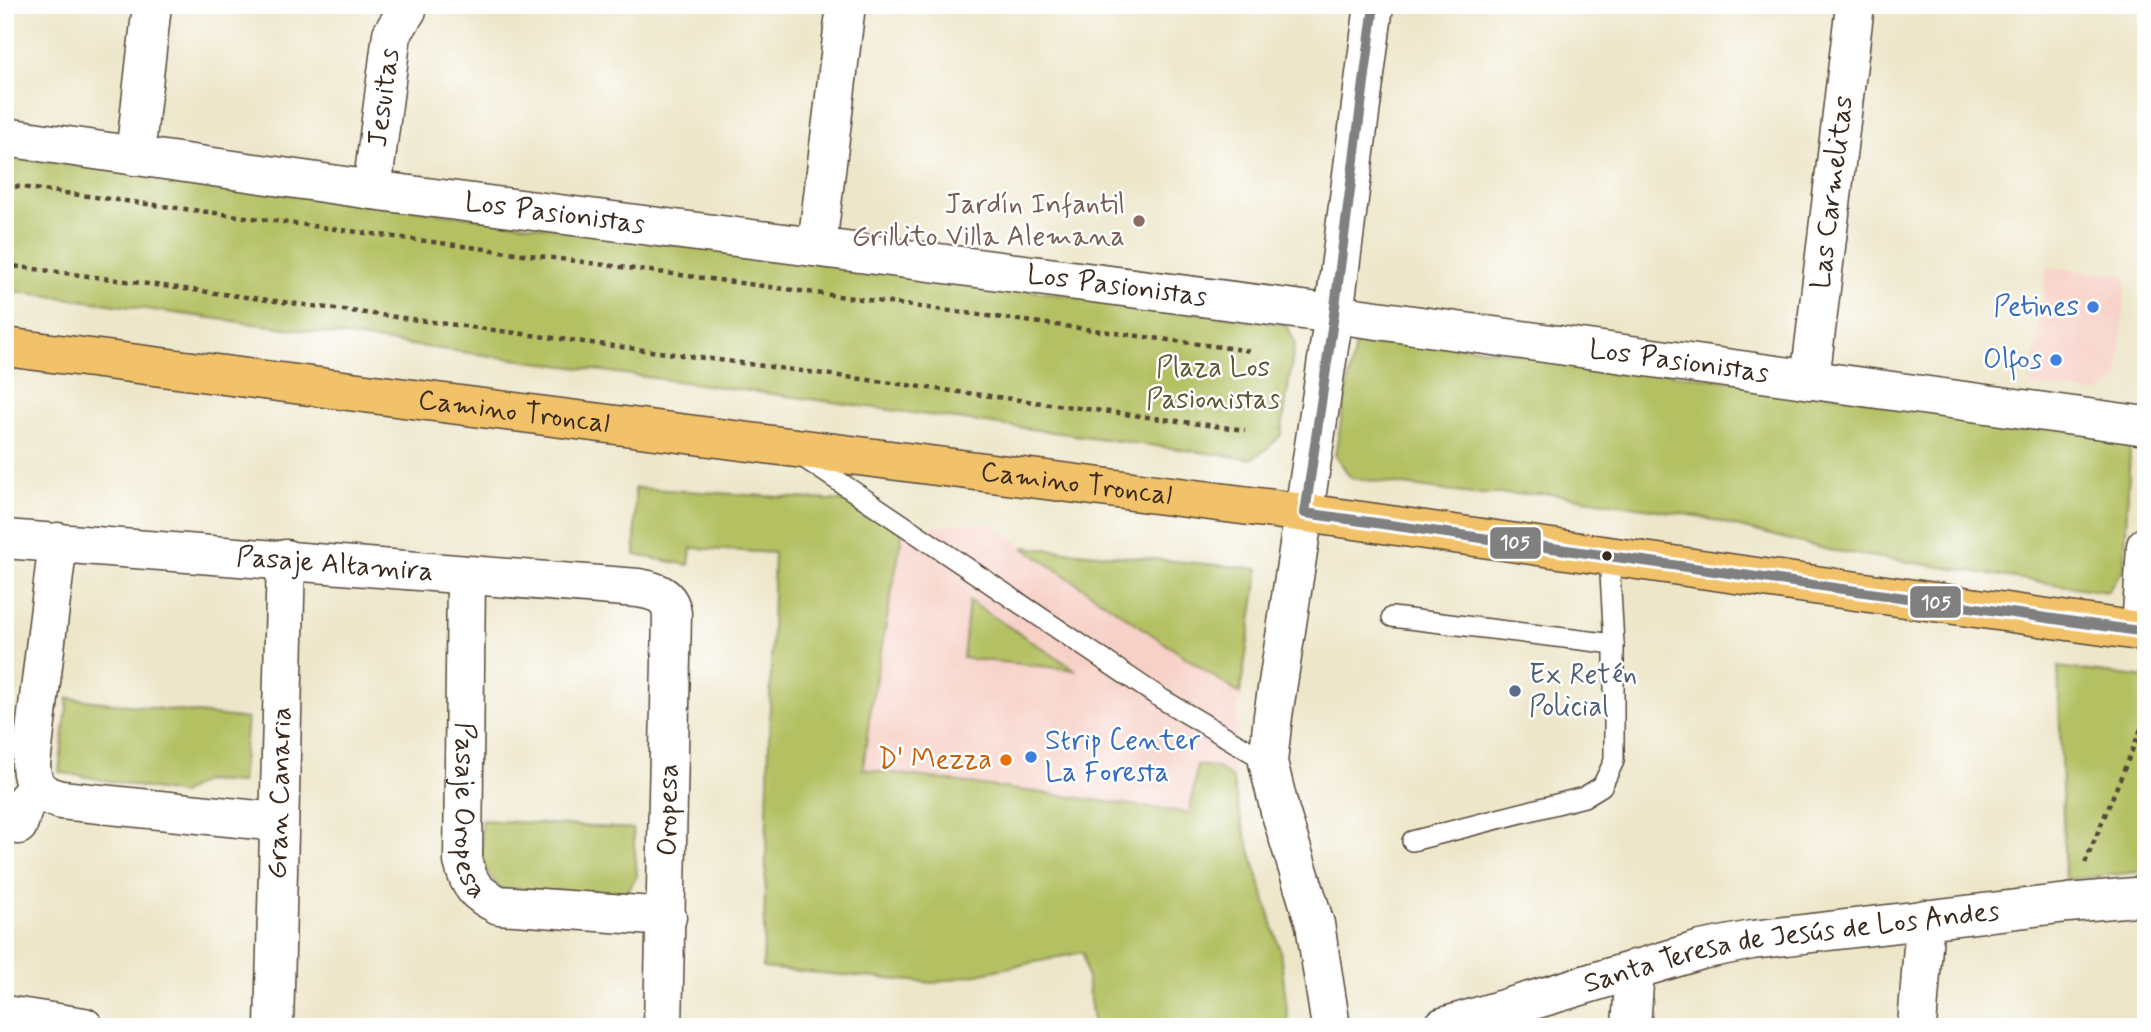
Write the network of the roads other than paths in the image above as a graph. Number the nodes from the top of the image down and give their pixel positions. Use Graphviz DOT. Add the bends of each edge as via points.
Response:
graph roads {
  1 [pos="152,5"];
  2 [pos="846,5"];
  3 [pos="1374,5"];
  4 [pos="1855,5"];
  5 [pos="407,10"];
  6 [pos="5,137"];
  7 [pos="135,156"];
  8 [pos="372,190"];
  9 [pos="817,246"];
  10 [pos="1334,314"];
  11 [pos="5,347"];
  12 [pos="1810,380"];
  13 [pos="2146,426"];
  14 [pos="786,446"];
  15 [pos="1305,513"];
  16 [pos="5,539"];
  17 [pos="58,542"];
  18 [pos="2146,546"];
  19 [pos="1609,556"];
  20 [pos="286,559"];
  21 [pos="466,575"];
  22 [pos="664,595"];
  23 [pos="1392,617"];
  24 [pos="2143,632"];
  25 [pos="1614,644"];
  26 [pos="1268,762"];
  27 [pos="36,789"];
  28 [pos="278,822"];
  29 [pos="18,825"];
  30 [pos="1412,841"];
  31 [pos="2146,896"];
  32 [pos="667,917"];
  33 [pos="1925,919"];
  34 [pos="1635,970"];
  35 [pos="5,1015"];
  36 [pos="83,1027"];
  37 [pos="274,1027"];
  38 [pos="663,1027"];
  39 [pos="1331,1027"];
  40 [pos="1443,1027"];
  41 [pos="1631,1027"];
  42 [pos="1917,1027"];
  1 -- 7 [label="street"];
  2 -- 9 [label="street"];
  3 -- 10 [label="street"];
  4 -- 12 [label="street, Las Carmelitas"];
  5 -- 8 [label="street, Jesuitas" via="392,34"];
  6 -- 7 [label="street, Los Pasionistas"];
  7 -- 8 [label="street, Los Pasionistas"];
  8 -- 9 [label="street, Los Pasionistas"];
  9 -- 10 [label="street, Los Pasionistas"];
  10 -- 12 [label="street, Los Pasionistas"];
  10 -- 15 [label="street"];
  11 -- 14 [label="main road, Camino Troncal"];
  12 -- 13 [label="street, Los Pasionistas"];
  14 -- 15 [label="main road, Camino Troncal"];
  14 -- 26 [label="lane" via="1162,699"];
  15 -- 19 [label="main road, Camino Troncal"];
  15 -- 26 [label="street"];
  16 -- 17 [label="street, Pasaje Altamira"];
  17 -- 20 [label="street, Pasaje Altamira"];
  17 -- 27 [label="street" via="31,764"];
  18 -- 24 [label="street"];
  19 -- 24 [label="main road, Camino Troncal"];
  19 -- 25 [label="lane"];
  20 -- 21 [label="street, Pasaje Altamira"];
  20 -- 28 [label="street, Gran Canaria"];
  21 -- 22 [label="street, Pasaje Altamira" via="638,588"];
  21 -- 32 [label="street, Pasaje Oropesa" via="463,861 467,876 482,897 499,905"];
  22 -- 32 [label="street, Oropesa" via="672,614"];
  23 -- 25 [label="lane"];
  25 -- 30 [label="lane" via="1614,761 1602,786 1584,797"];
  26 -- 39 [label="street" via="1315,924"];
  27 -- 28 [label="street" via="61,800"];
  27 -- 29 [label="street" via="26,800"];
  28 -- 37 [label="street, Gran Canaria"];
  31 -- 33 [label="street, Santa Teresa de Jesús de Los Andes"];
  32 -- 38 [label="street, Oropesa"];
  33 -- 34 [label="street, Santa Teresa de Jesús de Los Andes" via="1752,940"];
  33 -- 42 [label="street"];
  34 -- 40 [label="street, Santa Teresa de Jesús de Los Andes"];
  34 -- 41 [label="street"];
  35 -- 36 [label="street"];
}
